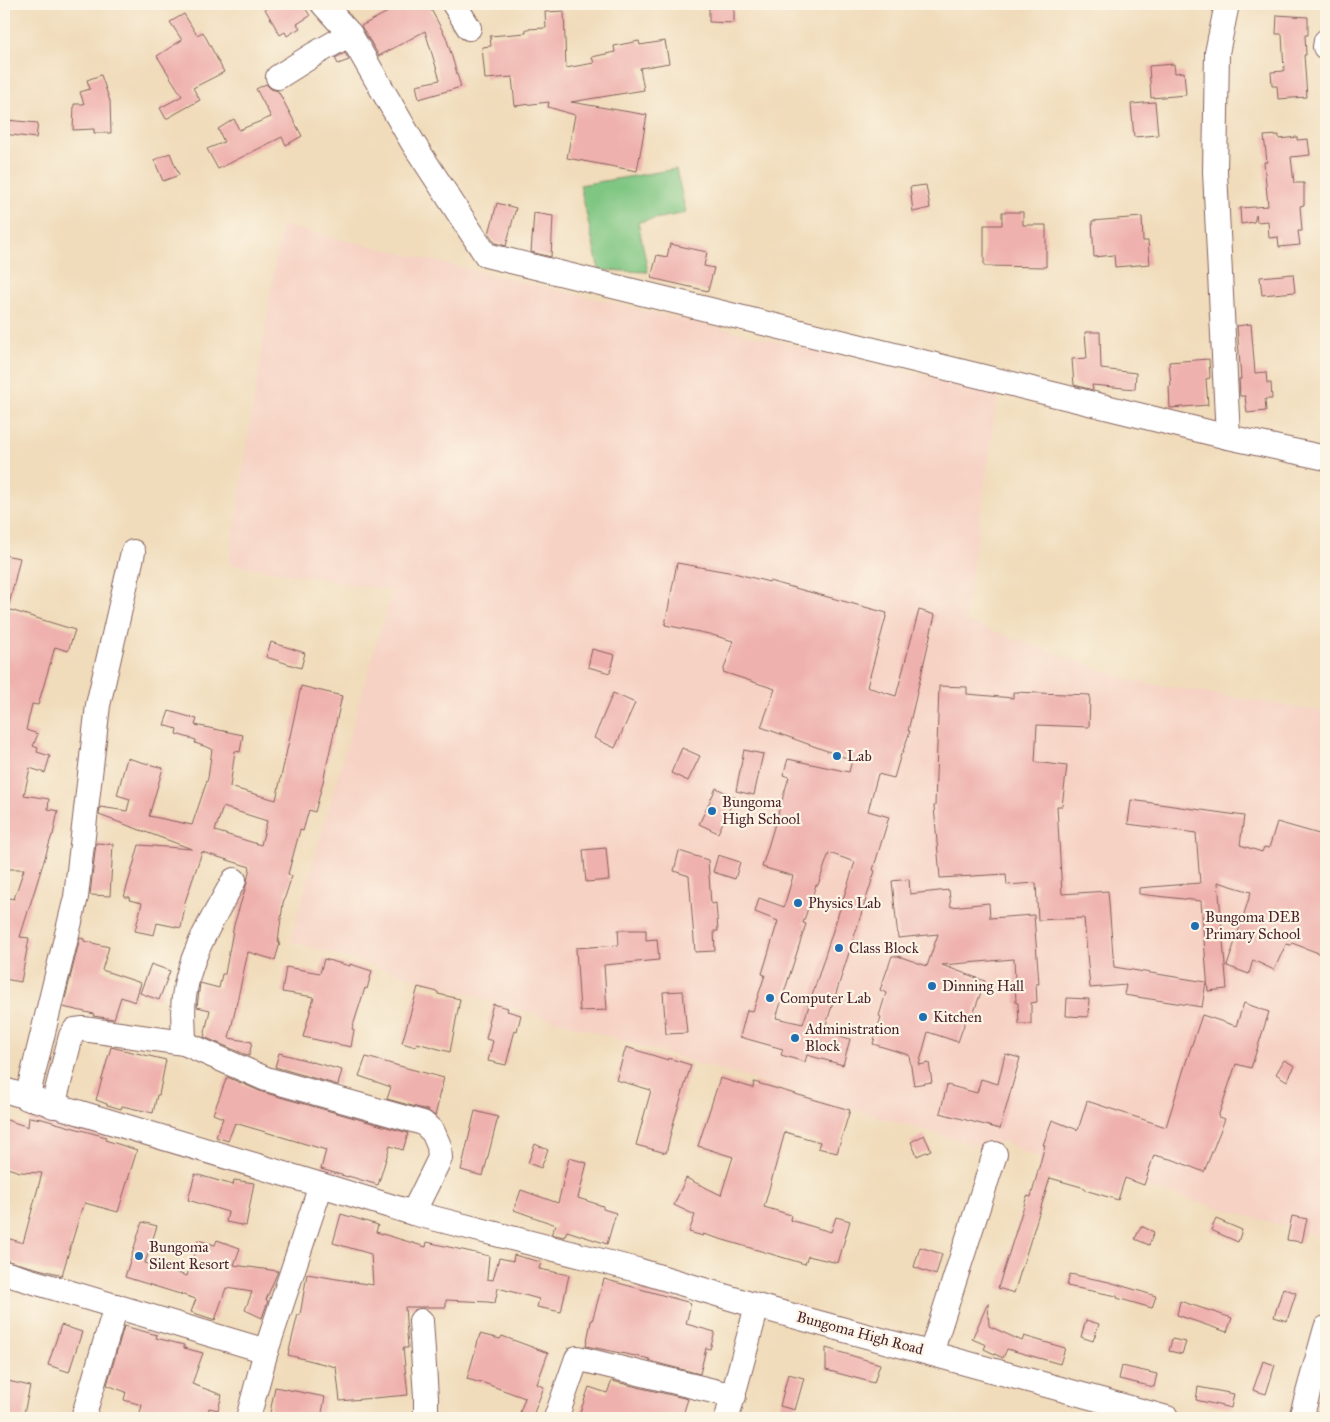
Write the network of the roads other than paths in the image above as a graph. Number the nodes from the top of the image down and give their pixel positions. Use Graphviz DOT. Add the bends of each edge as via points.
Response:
graph roads {
  1 [pos="323,4"];
  2 [pos="454,4"];
  3 [pos="1227,4"];
  4 [pos="468,28"];
  5 [pos="350,34"];
  6 [pos="278,77"];
  7 [pos="1228,437"];
  8 [pos="1326,458"];
  9 [pos="133,552"];
  10 [pos="234,880"];
  11 [pos="184,1043"];
  12 [pos="4,1090"];
  13 [pos="27,1098"];
  14 [pos="54,1106"];
  15 [pos="995,1154"];
  16 [pos="321,1185"];
  17 [pos="412,1212"];
  18 [pos="4,1273"];
  19 [pos="116,1306"];
  20 [pos="757,1306"];
  21 [pos="421,1321"];
  22 [pos="1326,1328"];
  23 [pos="266,1350"];
  24 [pos="931,1353"];
  25 [pos="734,1396"];
  26 [pos="82,1418"];
  27 [pos="248,1418"];
  28 [pos="426,1418"];
  29 [pos="556,1418"];
  30 [pos="728,1418"];
  31 [pos="1167,1418"];
  32 [pos="1301,1418"];
  1 -- 5 [label="street"];
  2 -- 4 [label="street"];
  3 -- 7 [label="street" via="1217,53 1215,172"];
  5 -- 6 [label="street"];
  5 -- 7 [label="street" via="413,143 486,255"];
  7 -- 8 [label="street"];
  9 -- 13 [label="street" via="98,705 76,897"];
  10 -- 11 [label="street" via="192,962 184,997"];
  11 -- 14 [label="street" via="75,1030"];
  11 -- 17 [label="street" via="266,1079 423,1123 433,1132 440,1158"];
  12 -- 13 [label="street, Bungoma High Road"];
  13 -- 14 [label="street, Bungoma High Road"];
  14 -- 16 [label="street, Bungoma High Road"];
  15 -- 24 [label="street, Bungoma High Road"];
  16 -- 17 [label="street, Bungoma High Road"];
  16 -- 23 [label="street"];
  17 -- 20 [label="street, Bungoma High Road" via="637,1270"];
  18 -- 19 [label="street"];
  19 -- 23 [label="street"];
  19 -- 26 [label="street"];
  20 -- 24 [label="street, Bungoma High Road"];
  20 -- 25 [label="street"];
  21 -- 28 [label="street"];
  22 -- 32 [label="street"];
  23 -- 27 [label="street"];
  24 -- 31 [label="street"];
  25 -- 29 [label="street" via="577,1358"];
  25 -- 30 [label="street"];
}
